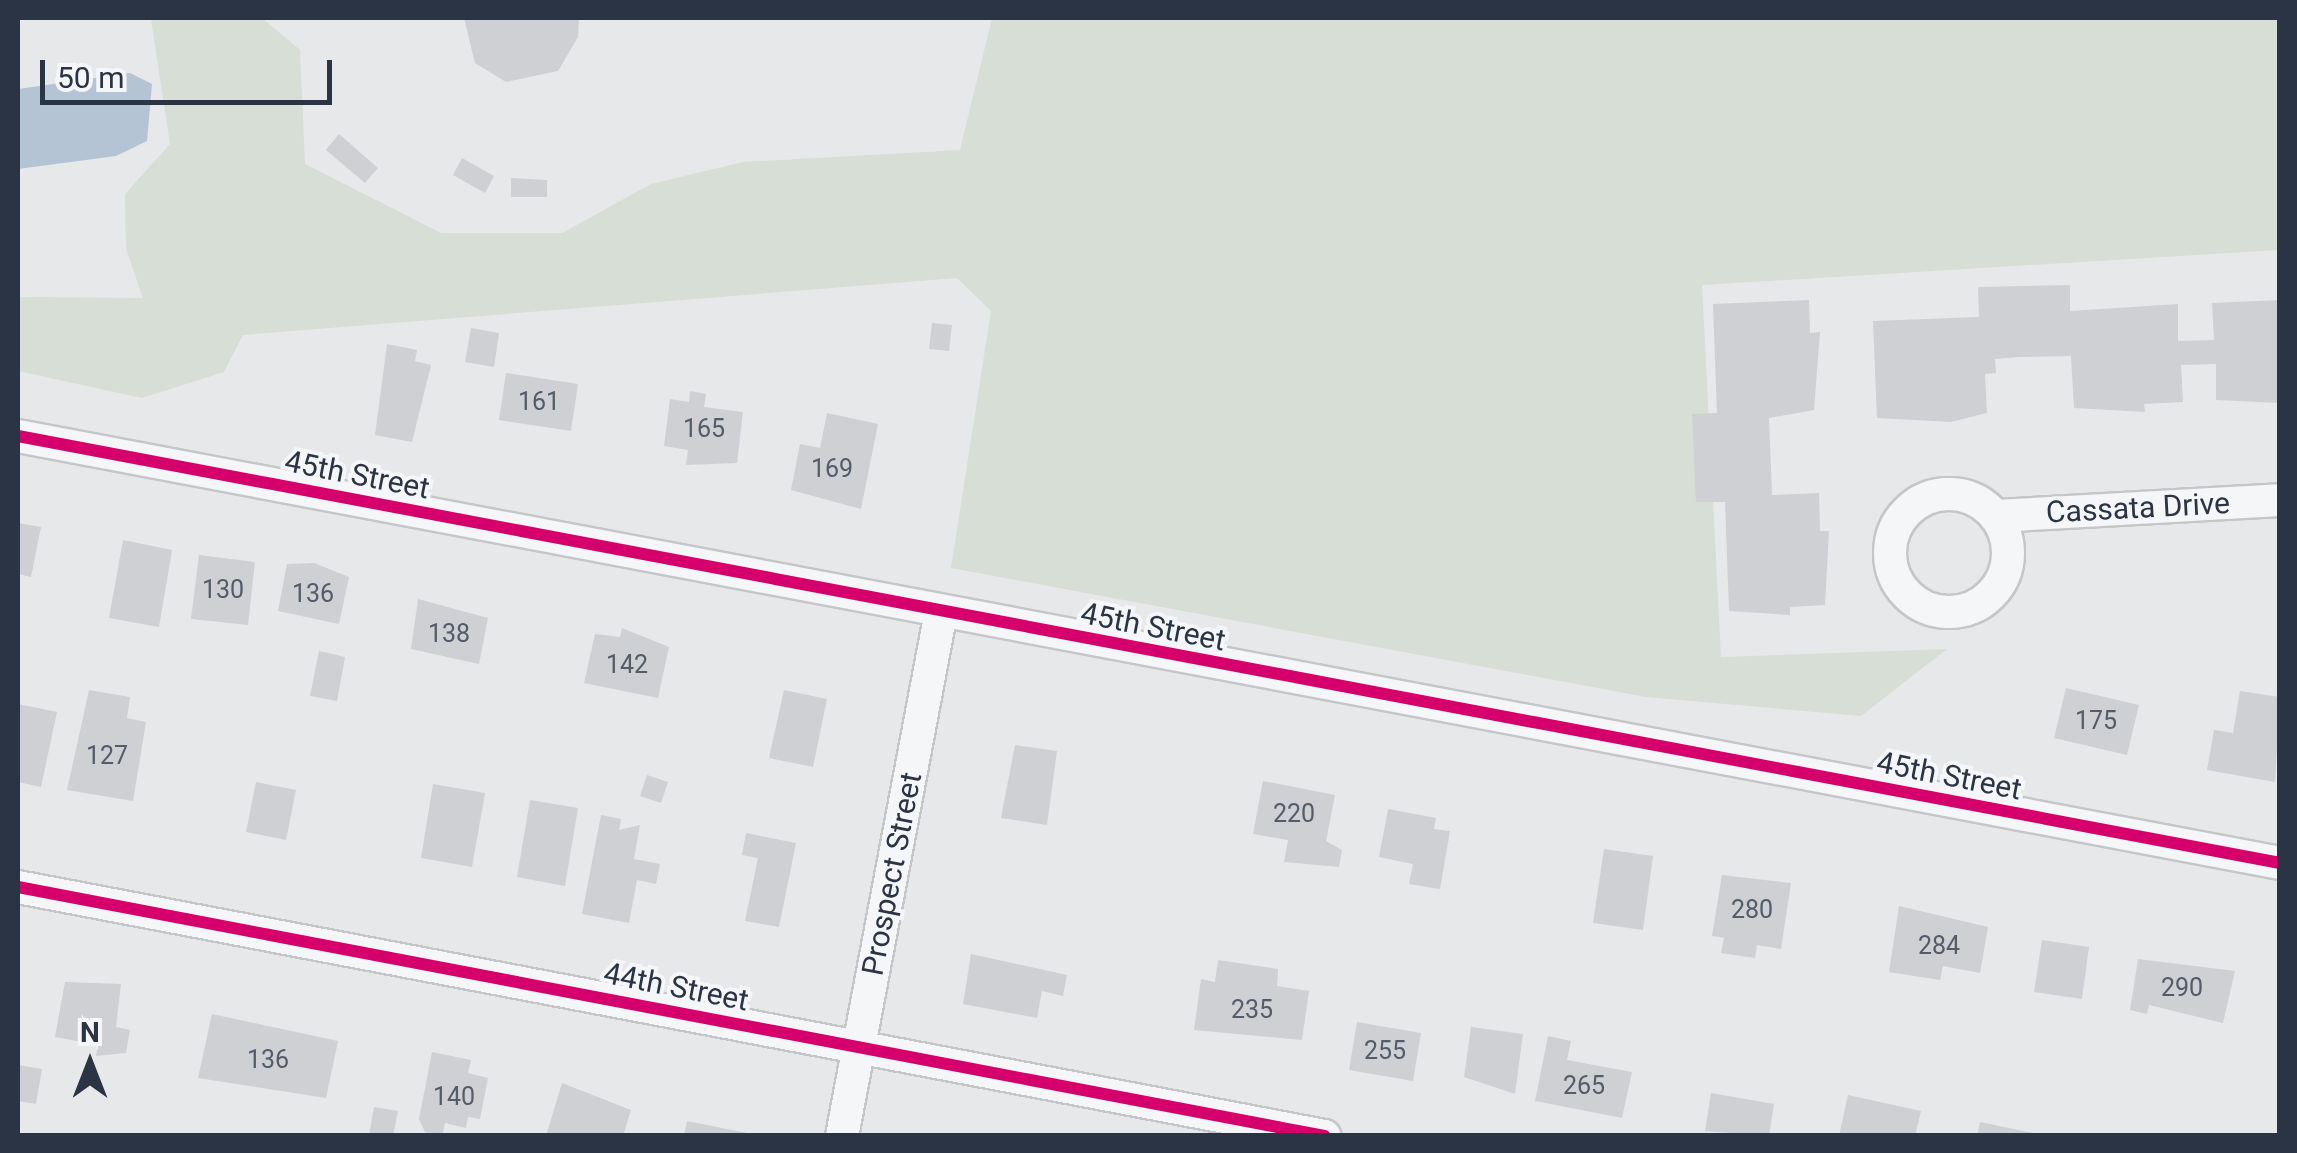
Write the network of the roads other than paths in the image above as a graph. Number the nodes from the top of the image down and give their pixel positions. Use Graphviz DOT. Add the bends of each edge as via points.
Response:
graph roads {
  1 [pos="18,436"];
  2 [pos="2280,500"];
  3 [pos="1996,516"];
  4 [pos="941,612"];
  5 [pos="2280,864"];
  6 [pos="18,888"];
  7 [pos="859,1047"];
  8 [pos="842,1136"];
  9 [pos="1324,1136"];
  1 -- 4 [label="street, 45th Street"];
  2 -- 3 [label="street, Cassata Drive"];
  4 -- 5 [label="street, 45th Street"];
  4 -- 7 [label="street, Prospect Street"];
  6 -- 7 [label="street, 44th Street"];
  7 -- 8 [label="street, Prospect Street"];
  7 -- 9 [label="street, 44th Street"];
}
